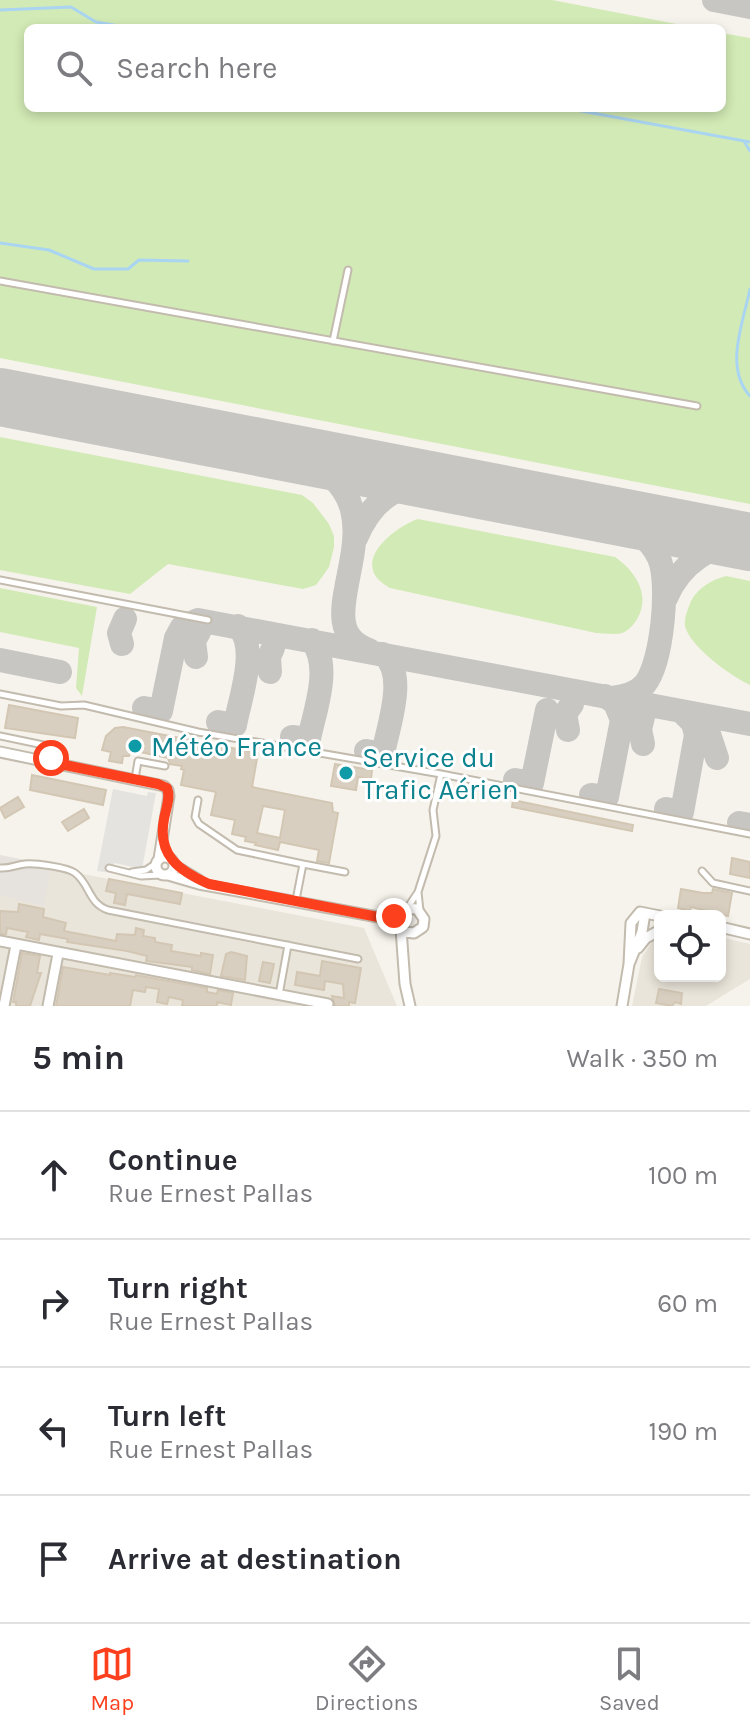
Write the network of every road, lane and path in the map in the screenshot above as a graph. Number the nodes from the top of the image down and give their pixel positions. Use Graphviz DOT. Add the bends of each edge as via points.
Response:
graph roads {
  1 [pos="348,270"];
  2 [pos="0,281"];
  3 [pos="333,341"];
  4 [pos="697,406"];
  5 [pos="0,580"];
  6 [pos="208,620"];
  7 [pos="0,694"];
  8 [pos="2,737"];
  9 [pos="0,752"];
  10 [pos="50,762"];
  11 [pos="165,766"];
  12 [pos="441,774"];
  13 [pos="135,779"];
  14 [pos="198,800"];
  15 [pos="750,834"];
  16 [pos="164,862"];
  17 [pos="303,864"];
  18 [pos="0,868"];
  19 [pos="109,868"];
  20 [pos="702,871"];
  21 [pos="345,872"];
  22 [pos="131,873"];
  23 [pos="165,875"];
  24 [pos="209,884"];
  25 [pos="750,891"];
  26 [pos="418,892"];
  27 [pos="296,900"];
  28 [pos="404,911"];
  29 [pos="420,912"];
  30 [pos="643,913"];
  31 [pos="654,915"];
  32 [pos="378,917"];
  33 [pos="400,927"];
  34 [pos="726,928"];
  35 [pos="414,933"];
  36 [pos="654,933"];
  37 [pos="750,934"];
  38 [pos="0,941"];
  39 [pos="16,945"];
  40 [pos="288,945"];
  41 [pos="636,950"];
  42 [pos="404,952"];
  43 [pos="58,954"];
  44 [pos="358,959"];
  45 [pos="629,964"];
  46 [pos="279,995"];
  47 [pos="310,1004"];
  48 [pos="328,1004"];
  49 [pos="409,1005"];
  50 [pos="4,1006"];
  51 [pos="48,1006"];
  52 [pos="622,1006"];
  1 -- 3 [label="lane"];
  2 -- 3 [label="lane"];
  3 -- 4 [label="lane"];
  5 -- 6 [label="lane"];
  7 -- 12 [label="lane" via="84,705 198,732"];
  8 -- 9 [label="lane"];
  8 -- 10 [label="lane" via="53,747"];
  9 -- 10 [label="street"];
  10 -- 13 [label="street"];
  11 -- 13 [label="lane" via="138,761"];
  12 -- 15 [label="lane"];
  12 -- 26 [label="lane" via="433,810 436,836"];
  13 -- 16 [label="street" via="168,790"];
  14 -- 17 [label="lane" via="199,824 237,850"];
  16 -- 22 [label="lane"];
  16 -- 23 [label="street" via="173,871"];
  16 -- 23 [label="street" via="156,871"];
  16 -- 24 [label="street"];
  17 -- 21 [label="lane"];
  17 -- 27 [label="lane"];
  18 -- 40 [label="lane" via="66,868 80,877 96,904 108,910"];
  19 -- 22 [label="lane"];
  20 -- 25 [label="lane" via="713,883"];
  22 -- 23 [label="lane"];
  23 -- 24 [label="street"];
  24 -- 27 [label="street"];
  26 -- 28 [label="lane"];
  26 -- 29 [label="lane"];
  27 -- 32 [label="street"];
  28 -- 29 [label="street"];
  28 -- 32 [label="street"];
  28 -- 33 [label="street"];
  29 -- 35 [label="street" via="424,923"];
  30 -- 31 [label="street"];
  30 -- 41 [label="street"];
  30 -- 45 [label="street" via="631,923"];
  32 -- 33 [label="street"];
  33 -- 35 [label="street"];
  33 -- 42 [label="street"];
  34 -- 37 [label="street"];
  35 -- 42 [label="street"];
  36 -- 41 [label="street"];
  38 -- 39 [label="street"];
  39 -- 43 [label="street"];
  39 -- 50 [label="street"];
  40 -- 44 [label="lane"];
  40 -- 46 [label="lane"];
  41 -- 45 [label="street"];
  42 -- 49 [label="street"];
  43 -- 46 [label="street"];
  43 -- 51 [label="street"];
  45 -- 52 [label="street"];
  46 -- 47 [label="street"];
  47 -- 48 [label="street"];
}
